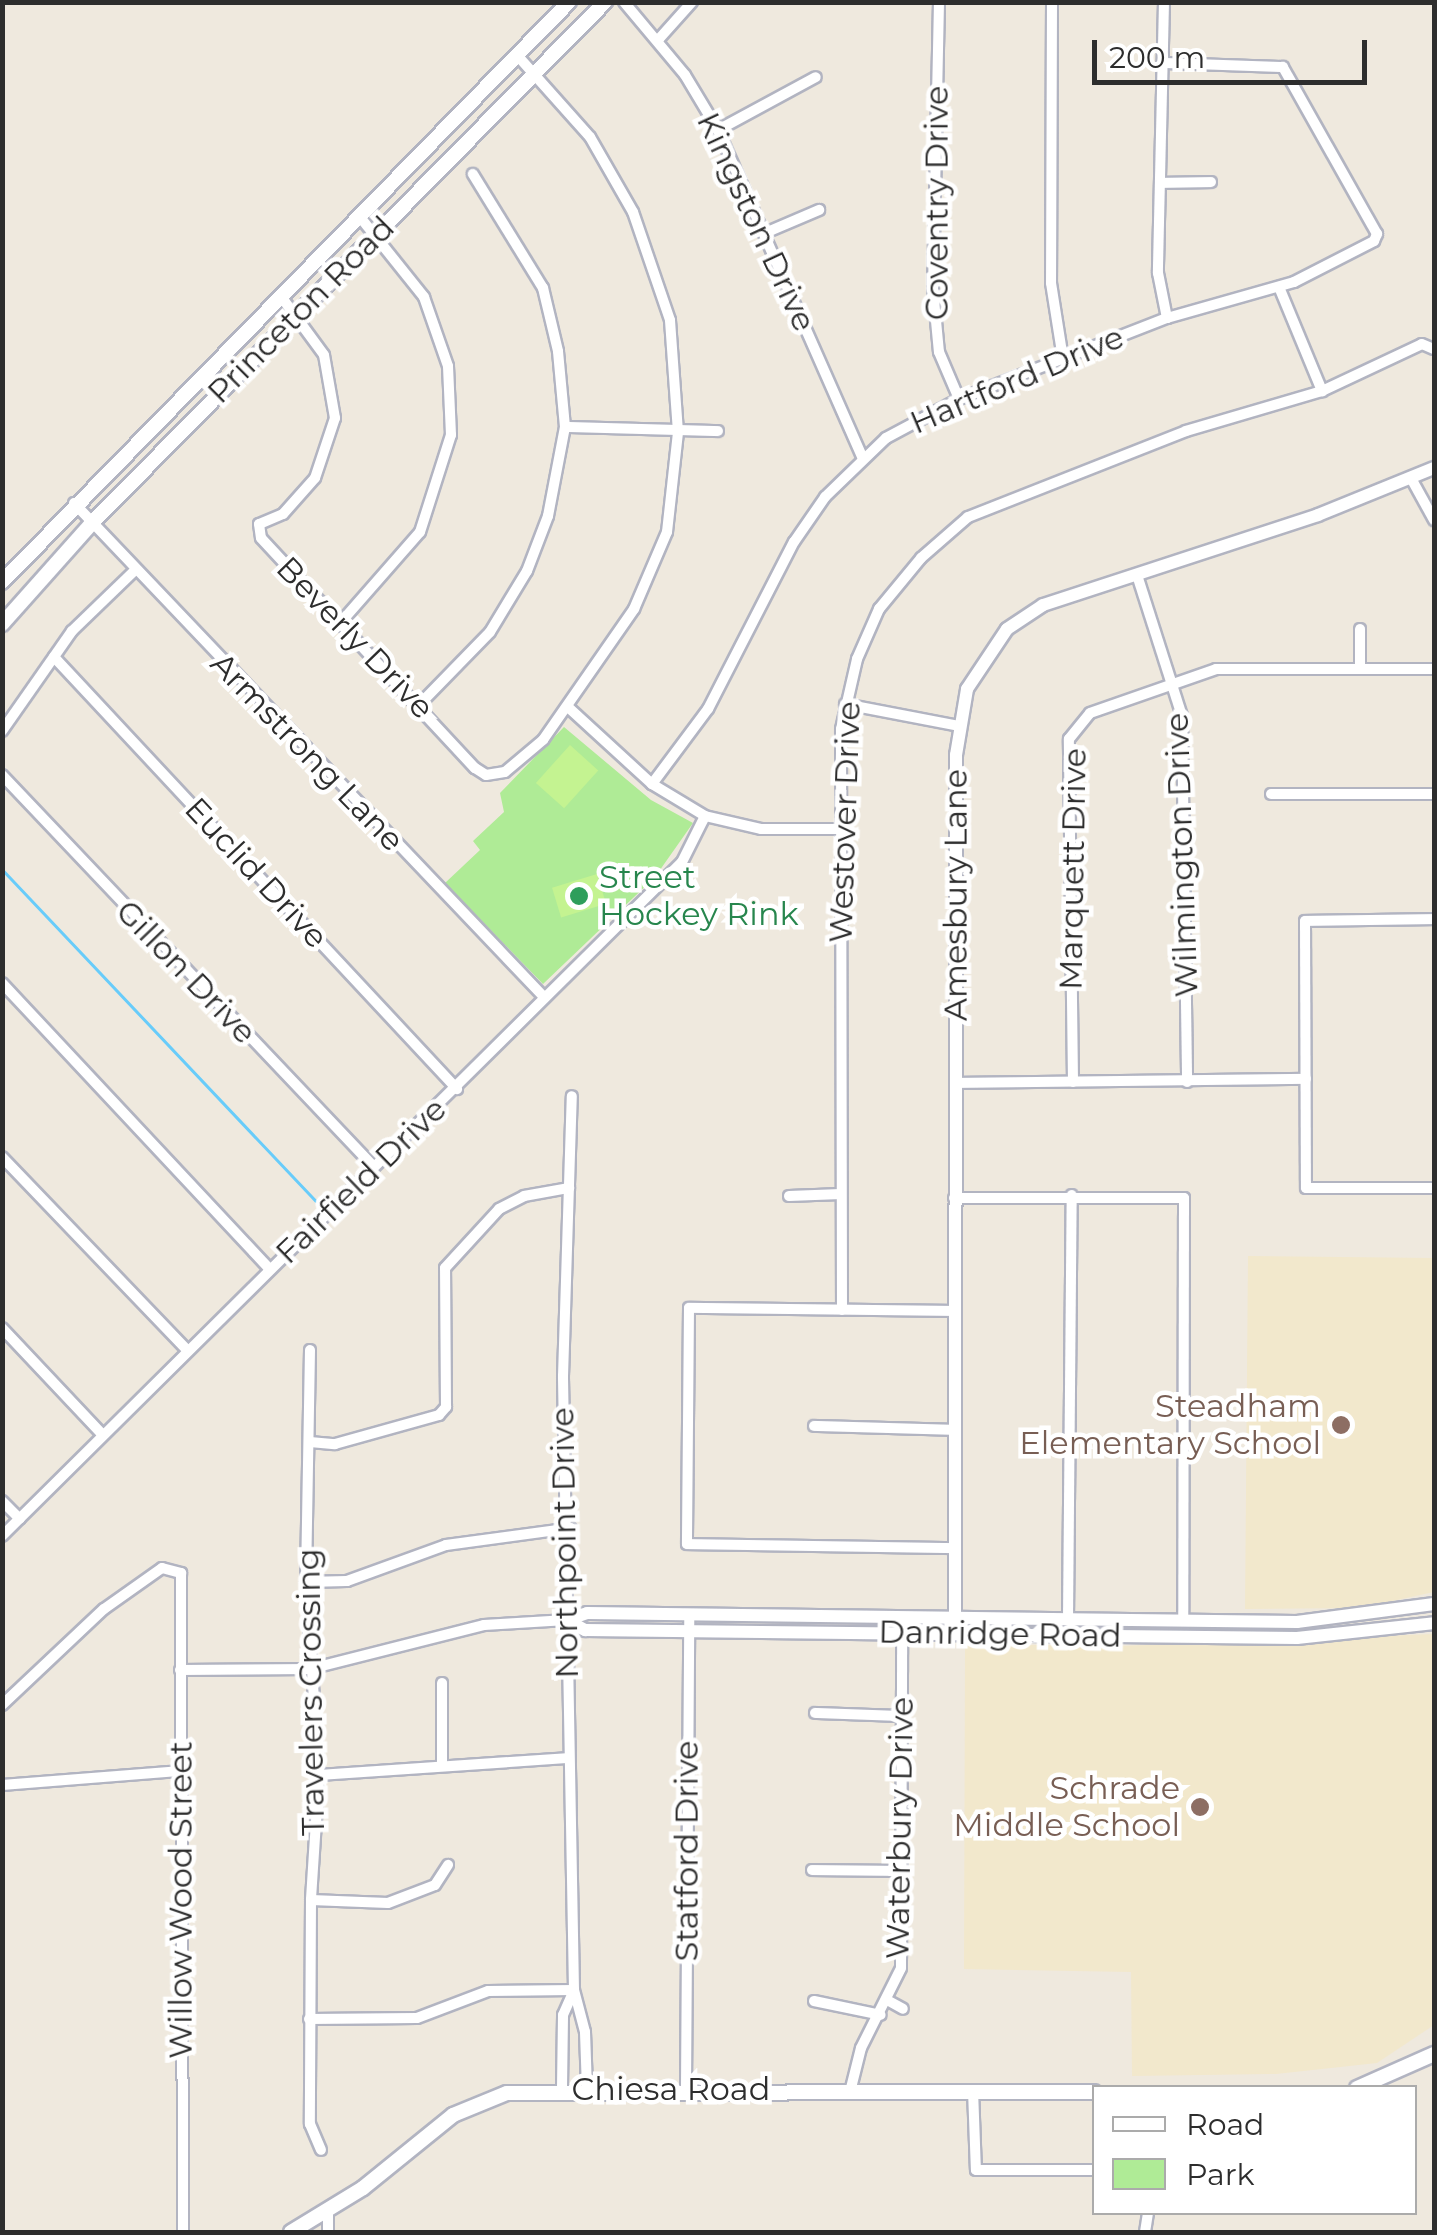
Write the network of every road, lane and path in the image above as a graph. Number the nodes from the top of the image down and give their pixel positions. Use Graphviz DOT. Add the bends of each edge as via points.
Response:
graph roads {
  1 [pos="568,2"];
  2 [pos="606,2"];
  3 [pos="624,2"];
  4 [pos="692,2"];
  5 [pos="939,2"];
  6 [pos="1052,2"];
  7 [pos="1164,2"];
  8 [pos="658,40"];
  9 [pos="517,55"];
  10 [pos="1163,64"];
  11 [pos="535,74"];
  12 [pos="816,77"];
  13 [pos="718,130"];
  14 [pos="473,174"];
  15 [pos="1212,182"];
  16 [pos="1160,183"];
  17 [pos="819,210"];
  18 [pos="360,218"];
  19 [pos="765,232"];
  20 [pos="376,234"];
  21 [pos="1279,287"];
  22 [pos="280,295"];
  23 [pos="297,312"];
  24 [pos="1167,318"];
  25 [pos="1434,349"];
  26 [pos="1064,359"];
  27 [pos="209,367"];
  28 [pos="226,385"];
  29 [pos="1322,391"];
  30 [pos="959,399"];
  31 [pos="565,427"];
  32 [pos="718,431"];
  33 [pos="678,432"];
  34 [pos="862,457"];
  35 [pos="1434,468"];
  36 [pos="1412,480"];
  37 [pos="74,503"];
  38 [pos="1434,520"];
  39 [pos="91,524"];
  40 [pos="134,572"];
  41 [pos="1137,575"];
  42 [pos="3,582"];
  43 [pos="23,598"];
  44 [pos="342,621"];
  45 [pos="2,624"];
  46 [pos="1360,629"];
  47 [pos="54,657"];
  48 [pos="1360,669"];
  49 [pos="1434,669"];
  50 [pos="1174,682"];
  51 [pos="845,704"];
  52 [pos="418,706"];
  53 [pos="569,708"];
  54 [pos="959,726"];
  55 [pos="2,731"];
  56 [pos="2,775"];
  57 [pos="652,784"];
  58 [pos="1271,794"];
  59 [pos="1434,794"];
  60 [pos="705,816"];
  61 [pos="838,829"];
  62 [pos="1434,919"];
  63 [pos="2,983"];
  64 [pos="544,997"];
  65 [pos="1306,1079"];
  66 [pos="1073,1082"];
  67 [pos="1187,1082"];
  68 [pos="956,1083"];
  69 [pos="457,1089"];
  70 [pos="572,1096"];
  71 [pos="2,1157"];
  72 [pos="373,1166"];
  73 [pos="570,1188"];
  74 [pos="1434,1188"];
  75 [pos="841,1194"];
  76 [pos="1072,1195"];
  77 [pos="789,1196"];
  78 [pos="954,1198"];
  79 [pos="269,1268"];
  80 [pos="842,1310"];
  81 [pos="952,1312"];
  82 [pos="2,1328"];
  83 [pos="186,1350"];
  84 [pos="310,1350"];
  85 [pos="814,1426"];
  86 [pos="954,1430"];
  87 [pos="102,1434"];
  88 [pos="310,1442"];
  89 [pos="2,1500"];
  90 [pos="20,1518"];
  91 [pos="570,1528"];
  92 [pos="2,1536"];
  93 [pos="956,1548"];
  94 [pos="306,1582"];
  95 [pos="1434,1604"];
  96 [pos="689,1614"];
  97 [pos="902,1617"];
  98 [pos="955,1618"];
  99 [pos="1068,1618"];
  100 [pos="1183,1618"];
  101 [pos="567,1620"];
  102 [pos="1433,1623"];
  103 [pos="688,1630"];
  104 [pos="902,1632"];
  105 [pos="955,1633"];
  106 [pos="310,1669"];
  107 [pos="180,1670"];
  108 [pos="442,1683"];
  109 [pos="2,1705"];
  110 [pos="815,1713"];
  111 [pos="902,1716"];
  112 [pos="566,1758"];
  113 [pos="442,1762"];
  114 [pos="180,1771"];
  115 [pos="319,1775"];
  116 [pos="2,1785"];
  117 [pos="448,1865"];
  118 [pos="812,1870"];
  119 [pos="901,1871"];
  120 [pos="311,1900"];
  121 [pos="574,1990"];
  122 [pos="887,2000"];
  123 [pos="814,2001"];
  124 [pos="903,2009"];
  125 [pos="881,2016"];
  126 [pos="310,2019"];
  127 [pos="1434,2054"];
  128 [pos="1364,2085"];
  129 [pos="562,2088"];
  130 [pos="587,2088"];
  131 [pos="686,2088"];
  132 [pos="850,2088"];
  133 [pos="973,2090"];
  134 [pos="1092,2092"];
  135 [pos="321,2150"];
  136 [pos="1092,2170"];
  137 [pos="328,2212"];
  138 [pos="183,2232"];
  139 [pos="291,2232"];
  140 [pos="328,2232"];
  1 -- 9 [label="main road, Princeton Road"];
  2 -- 11 [label="main road, Princeton Road"];
  3 -- 8 [label="street, Kingston Drive"];
  4 -- 8 [label="street"];
  5 -- 30 [label="street, Coventry Drive" via="933,289 939,352"];
  6 -- 26 [label="street" via="1051,283"];
  7 -- 10 [label="street"];
  8 -- 13 [label="street, Kingston Drive"];
  9 -- 11 [label="street"];
  9 -- 18 [label="main road, Princeton Road"];
  10 -- 16 [label="street"];
  10 -- 21 [label="street, Hartford Drive" via="1283,67 1377,234"];
  11 -- 20 [label="main road, Princeton Road"];
  11 -- 33 [label="street" via="590,137 650,253 675,350"];
  12 -- 13 [label="street"];
  13 -- 19 [label="street, Kingston Drive"];
  14 -- 31 [label="street" via="543,288 558,350"];
  15 -- 16 [label="street"];
  16 -- 24 [label="street" via="1158,273"];
  17 -- 19 [label="street"];
  18 -- 20 [label="street"];
  18 -- 22 [label="main road, Princeton Road"];
  19 -- 34 [label="street, Kingston Drive"];
  20 -- 23 [label="main road, Princeton Road"];
  20 -- 44 [label="street" via="414,278 436,327 448,366 452,435 420,532"];
  21 -- 24 [label="street, Hartford Drive"];
  21 -- 29 [label="street"];
  22 -- 23 [label="street, Beverly Drive"];
  22 -- 27 [label="main road, Princeton Road"];
  23 -- 28 [label="main road, Princeton Road"];
  23 -- 44 [label="street, Beverly Drive" via="331,373 333,438 296,501 259,524 259,531"];
  24 -- 26 [label="street, Hartford Drive"];
  25 -- 29 [label="street, Westover Drive" via="1422,344"];
  26 -- 30 [label="street, Hartford Drive"];
  27 -- 28 [label="main road"];
  27 -- 37 [label="main road, Princeton Road"];
  28 -- 39 [label="main road, Princeton Road"];
  29 -- 51 [label="street, Westover Drive" via="1186,432 968,517 921,558 879,609"];
  30 -- 34 [label="street, Hartford Drive"];
  31 -- 33 [label="street"];
  31 -- 52 [label="street" via="548,516 520,584 490,632"];
  32 -- 33 [label="street"];
  33 -- 53 [label="street" via="666,532 646,585 622,634"];
  34 -- 57 [label="street, Hartford Drive" via="776,568 708,709"];
  35 -- 36 [label="street, Amesbury Lane"];
  36 -- 38 [label="street"];
  36 -- 41 [label="street, Amesbury Lane"];
  37 -- 39 [label="street, Armstrong Lane"];
  37 -- 42 [label="main road, Princeton Road"];
  39 -- 40 [label="street, Armstrong Lane"];
  39 -- 43 [label="main road, Princeton Road"];
  40 -- 47 [label="street"];
  40 -- 64 [label="street, Armstrong Lane"];
  41 -- 50 [label="street, Wilmington Drive"];
  41 -- 54 [label="street, Amesbury Lane" via="1043,605 1007,628 967,688"];
  42 -- 43 [label="main road"];
  43 -- 45 [label="main road, Princeton Road"];
  44 -- 52 [label="street, Beverly Drive"];
  46 -- 48 [label="street"];
  47 -- 55 [label="street"];
  47 -- 69 [label="street, Euclid Drive"];
  48 -- 49 [label="street, Marquett Drive"];
  48 -- 50 [label="street, Marquett Drive" via="1216,669"];
  50 -- 66 [label="street, Marquett Drive" via="1090,713 1070,738"];
  50 -- 67 [label="street, Wilmington Drive" via="1182,716"];
  51 -- 54 [label="street"];
  51 -- 61 [label="street, Westover Drive"];
  52 -- 53 [label="street, Beverly Drive" via="486,775 517,764"];
  53 -- 57 [label="street"];
  54 -- 68 [label="street, Amesbury Lane"];
  56 -- 72 [label="street, Gillon Drive"];
  57 -- 60 [label="street"];
  58 -- 59 [label="street"];
  60 -- 61 [label="street" via="761,829"];
  60 -- 64 [label="street, Fairfield Drive" via="682,862"];
  61 -- 75 [label="street, Westover Drive"];
  62 -- 65 [label="street" via="1305,921"];
  63 -- 79 [label="street"];
  64 -- 69 [label="street, Fairfield Drive"];
  65 -- 67 [label="street"];
  65 -- 74 [label="street" via="1306,1188"];
  66 -- 67 [label="street"];
  66 -- 68 [label="street"];
  68 -- 78 [label="street, Amesbury Lane"];
  69 -- 72 [label="street, Fairfield Drive"];
  70 -- 73 [label="street, Northpoint Drive"];
  71 -- 83 [label="street"];
  72 -- 79 [label="street, Fairfield Drive"];
  73 -- 88 [label="street" via="524,1196 499,1209 445,1268 446,1407 439,1415 336,1444"];
  73 -- 91 [label="street, Northpoint Drive" via="563,1376"];
  75 -- 77 [label="street"];
  75 -- 80 [label="street, Westover Drive"];
  76 -- 78 [label="street"];
  76 -- 99 [label="street"];
  76 -- 100 [label="street" via="1184,1198"];
  78 -- 81 [label="street, Amesbury Lane"];
  79 -- 83 [label="street, Fairfield Drive"];
  80 -- 81 [label="street"];
  80 -- 93 [label="street" via="688,1308 687,1544"];
  81 -- 86 [label="street, Amesbury Lane"];
  82 -- 87 [label="street"];
  83 -- 87 [label="street, Fairfield Drive"];
  84 -- 88 [label="street, Travelers Crossing"];
  85 -- 86 [label="street"];
  86 -- 93 [label="street, Amesbury Lane"];
  87 -- 90 [label="street, Fairfield Drive"];
  88 -- 94 [label="street, Travelers Crossing"];
  89 -- 90 [label="street"];
  90 -- 92 [label="street, Fairfield Drive"];
  91 -- 94 [label="street" via="446,1545 348,1581"];
  91 -- 101 [label="street, Northpoint Drive"];
  93 -- 98 [label="street, Amesbury Lane"];
  94 -- 106 [label="street, Travelers Crossing"];
  95 -- 100 [label="street, Danridge Road" via="1336,1621"];
  96 -- 97 [label="street, Danridge Road"];
  96 -- 101 [label="street, Danridge Road" via="588,1613"];
  96 -- 103 [label="street, Statford Drive"];
  97 -- 98 [label="street, Danridge Road"];
  97 -- 104 [label="street, Waterbury Drive"];
  98 -- 99 [label="street, Danridge Road"];
  98 -- 105 [label="street, Amesbury Lane"];
  99 -- 100 [label="street, Danridge Road"];
  101 -- 103 [label="street, Danridge Road" via="584,1630"];
  101 -- 106 [label="street, Danridge Road" via="484,1625"];
  101 -- 112 [label="street, Northpoint Drive"];
  102 -- 105 [label="street, Danridge Road" via="1319,1638"];
  103 -- 104 [label="street, Danridge Road"];
  103 -- 131 [label="street, Statford Drive"];
  104 -- 105 [label="street, Danridge Road"];
  104 -- 111 [label="street, Waterbury Drive"];
  106 -- 107 [label="street, Danridge Road"];
  106 -- 115 [label="street, Travelers Crossing"];
  107 -- 109 [label="street, Willow Wood Street" via="178,1570 162,1568 104,1609"];
  107 -- 114 [label="street, Willow Wood Street"];
  108 -- 113 [label="street"];
  110 -- 111 [label="street"];
  111 -- 119 [label="street, Waterbury Drive"];
  112 -- 113 [label="street"];
  112 -- 121 [label="street, Northpoint Drive"];
  113 -- 115 [label="street"];
  114 -- 116 [label="street"];
  114 -- 138 [label="street, Willow Wood Street"];
  115 -- 120 [label="street, Travelers Crossing"];
  117 -- 120 [label="street" via="435,1885 388,1904"];
  118 -- 119 [label="street"];
  119 -- 122 [label="street, Waterbury Drive" via="900,1968"];
  120 -- 126 [label="street, Travelers Crossing"];
  121 -- 126 [label="street" via="488,1991 417,2018"];
  121 -- 129 [label="street, Northpoint Drive" via="564,2016"];
  121 -- 130 [label="street, Northpoint Drive" via="585,2032"];
  122 -- 124 [label="street"];
  122 -- 125 [label="street, Waterbury Drive"];
  123 -- 125 [label="street"];
  125 -- 132 [label="street, Waterbury Drive" via="861,2048"];
  126 -- 135 [label="street, Travelers Crossing" via="310,2124"];
  127 -- 128 [label="main road"];
  129 -- 130 [label="main road, Chiesa Road"];
  129 -- 137 [label="main road, Chiesa Road" via="507,2093 453,2115"];
  130 -- 131 [label="main road, Chiesa Road"];
  131 -- 132 [label="main road, Chiesa Road"];
  132 -- 133 [label="main road, Chiesa Road"];
  133 -- 134 [label="main road, Chiesa Road"];
  133 -- 136 [label="street" via="976,2170"];
  137 -- 139 [label="main road, Chiesa Road"];
  137 -- 140 [label="street"];
}
